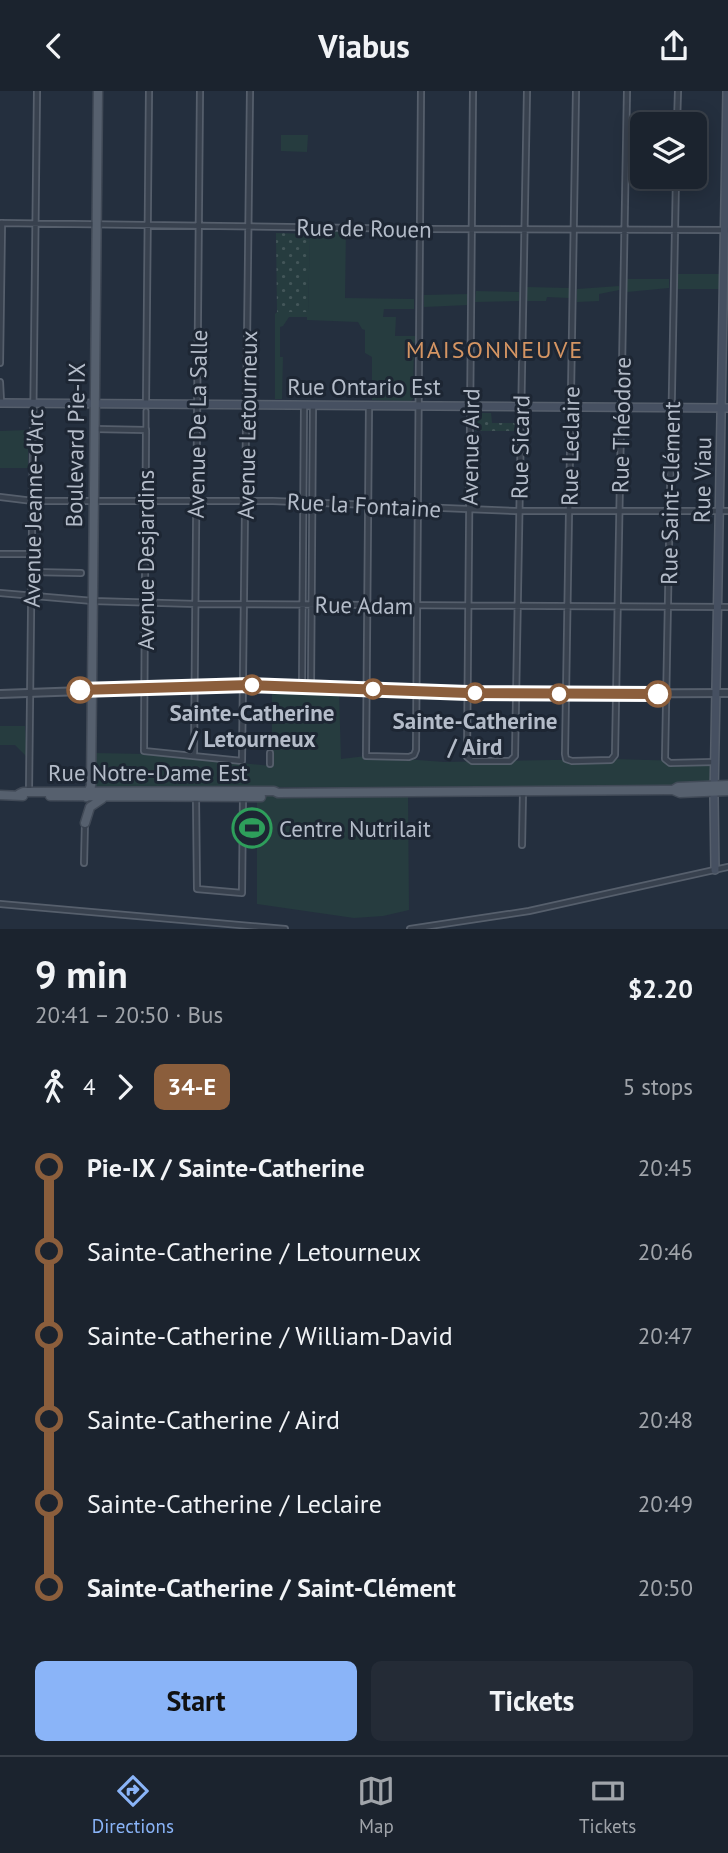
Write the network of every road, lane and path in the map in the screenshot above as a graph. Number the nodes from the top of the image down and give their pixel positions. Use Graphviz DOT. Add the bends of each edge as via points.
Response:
graph roads {
  1 [pos="37,91"];
  2 [pos="96,91"];
  3 [pos="149,91"];
  4 [pos="200,91"];
  5 [pos="250,91"];
  6 [pos="421,91"];
  7 [pos="473,91"];
  8 [pos="527,91"];
  9 [pos="576,91"];
  10 [pos="627,91"];
  11 [pos="678,91"];
  12 [pos="727,91"];
  13 [pos="677,112"];
  14 [pos="676,189"];
  15 [pos="1,223"];
  16 [pos="36,225"];
  17 [pos="95,226"];
  18 [pos="148,226"];
  19 [pos="199,227"];
  20 [pos="249,227"];
  21 [pos="420,229"];
  22 [pos="472,230"];
  23 [pos="524,230"];
  24 [pos="574,230"];
  25 [pos="624,230"];
  26 [pos="727,230"];
  27 [pos="674,231"];
  28 [pos="0,363"];
  29 [pos="0,382"];
  30 [pos="1,403"];
  31 [pos="34,403"];
  32 [pos="93,404"];
  33 [pos="198,404"];
  34 [pos="248,405"];
  35 [pos="304,405"];
  36 [pos="313,405"];
  37 [pos="369,405"];
  38 [pos="419,406"];
  39 [pos="470,406"];
  40 [pos="521,406"];
  41 [pos="571,407"];
  42 [pos="621,407"];
  43 [pos="672,407"];
  44 [pos="146,408"];
  45 [pos="725,408"];
  46 [pos="94,429"];
  47 [pos="146,430"];
  48 [pos="0,496"];
  49 [pos="92,500"];
  50 [pos="145,500"];
  51 [pos="33,501"];
  52 [pos="197,501"];
  53 [pos="246,501"];
  54 [pos="304,502"];
  55 [pos="312,503"];
  56 [pos="368,506"];
  57 [pos="418,508"];
  58 [pos="470,510"];
  59 [pos="519,511"];
  60 [pos="569,511"];
  61 [pos="620,511"];
  62 [pos="670,511"];
  63 [pos="724,511"];
  64 [pos="0,554"];
  65 [pos="32,555"];
  66 [pos="32,572"];
  67 [pos="85,573"];
  68 [pos="0,593"];
  69 [pos="32,596"];
  70 [pos="91,601"];
  71 [pos="144,602"];
  72 [pos="196,604"];
  73 [pos="246,604"];
  74 [pos="304,604"];
  75 [pos="312,604"];
  76 [pos="367,605"];
  77 [pos="417,606"];
  78 [pos="668,606"];
  79 [pos="469,607"];
  80 [pos="517,607"];
  81 [pos="568,607"];
  82 [pos="618,607"];
  83 [pos="719,607"];
  84 [pos="728,607"];
  85 [pos="244,685"];
  86 [pos="195,687"];
  87 [pos="302,687"];
  88 [pos="311,687"];
  89 [pos="144,688"];
  90 [pos="367,689"];
  91 [pos="90,690"];
  92 [pos="416,691"];
  93 [pos="31,692"];
  94 [pos="468,693"];
  95 [pos="716,693"];
  96 [pos="728,693"];
  97 [pos="0,694"];
  98 [pos="516,694"];
  99 [pos="566,694"];
  100 [pos="616,694"];
  101 [pos="666,694"];
  102 [pos="270,753"];
  103 [pos="194,756"];
  104 [pos="513,759"];
  105 [pos="614,759"];
  106 [pos="715,762"];
  107 [pos="270,764"];
  108 [pos="728,785"];
  109 [pos="715,788"];
  110 [pos="523,791"];
  111 [pos="728,791"];
  112 [pos="29,792"];
  113 [pos="88,793"];
  114 [pos="19,794"];
  115 [pos="243,794"];
  116 [pos="0,795"];
  117 [pos="107,797"];
  118 [pos="196,798"];
  119 [pos="85,823"];
  120 [pos="523,845"];
  121 [pos="84,863"];
  122 [pos="728,867"];
  123 [pos="715,870"];
  124 [pos="0,904"];
  125 [pos="285,929"];
  126 [pos="410,929"];
  1 -- 16 [label="street"];
  2 -- 17 [label="main road, Boulevard Pie-IX"];
  3 -- 18 [label="street, Avenue Desjardins"];
  4 -- 19 [label="street, Avenue De La Salle"];
  5 -- 20 [label="street, Avenue Letourneux"];
  6 -- 21 [label="street"];
  7 -- 22 [label="street, Avenue Aird"];
  8 -- 23 [label="street, Rue Sicard"];
  9 -- 24 [label="street, Rue Leclaire"];
  10 -- 25 [label="street, Rue Théodore"];
  11 -- 13 [label="street"];
  12 -- 26 [label="main road, Rue Viau"];
  14 -- 27 [label="street, Rue Saint-Clément"];
  15 -- 16 [label="street, Rue de Rouen"];
  15 -- 28 [label="street"];
  16 -- 17 [label="street, Rue de Rouen"];
  16 -- 31 [label="street, Avenue Jeanne-d'Arc"];
  17 -- 18 [label="street, Rue de Rouen"];
  17 -- 32 [label="main road, Boulevard Pie-IX"];
  18 -- 19 [label="street, Rue de Rouen"];
  18 -- 44 [label="street, Avenue Desjardins"];
  19 -- 20 [label="street, Rue de Rouen"];
  19 -- 33 [label="street, Avenue De La Salle"];
  20 -- 21 [label="street, Rue de Rouen"];
  20 -- 34 [label="street, Avenue Letourneux"];
  21 -- 22 [label="street, Rue de Rouen"];
  21 -- 38 [label="street"];
  22 -- 23 [label="street, Rue de Rouen"];
  22 -- 39 [label="street, Avenue Aird"];
  23 -- 24 [label="street, Rue de Rouen"];
  23 -- 40 [label="street, Rue Sicard"];
  24 -- 25 [label="street, Rue de Rouen"];
  24 -- 41 [label="street, Rue Leclaire"];
  25 -- 27 [label="street, Rue de Rouen"];
  25 -- 42 [label="street, Rue Théodore"];
  26 -- 27 [label="street, Rue de Rouen"];
  26 -- 45 [label="main road, Rue Viau"];
  27 -- 43 [label="street, Rue Saint-Clément"];
  29 -- 30 [label="street"];
  30 -- 31 [label="main road, Rue Ontario Est"];
  31 -- 32 [label="main road, Rue Ontario Est"];
  31 -- 51 [label="street, Avenue Jeanne-d'Arc"];
  32 -- 44 [label="main road, Rue Ontario Est"];
  32 -- 46 [label="main road, Boulevard Pie-IX"];
  32 -- 49 [label="main road, Boulevard Pie-IX"];
  33 -- 34 [label="main road, Rue Ontario Est"];
  33 -- 44 [label="main road, Rue Ontario Est"];
  33 -- 52 [label="street, Avenue De La Salle"];
  34 -- 35 [label="main road, Rue Ontario Est"];
  34 -- 53 [label="street, Avenue Letourneux"];
  35 -- 36 [label="main road, Rue Ontario Est"];
  35 -- 54 [label="street"];
  36 -- 37 [label="main road, Rue Ontario Est"];
  36 -- 55 [label="street"];
  37 -- 38 [label="main road, Rue Ontario Est"];
  37 -- 56 [label="street"];
  38 -- 39 [label="main road, Rue Ontario Est"];
  38 -- 57 [label="street"];
  39 -- 40 [label="main road, Rue Ontario Est"];
  39 -- 58 [label="street, Avenue Aird"];
  40 -- 41 [label="main road, Rue Ontario Est"];
  40 -- 59 [label="street, Rue Sicard"];
  41 -- 42 [label="main road, Rue Ontario Est"];
  41 -- 60 [label="street, Rue Leclaire"];
  42 -- 43 [label="main road, Rue Ontario Est"];
  42 -- 61 [label="street, Rue Théodore"];
  43 -- 45 [label="main road, Rue Ontario Est"];
  43 -- 62 [label="street, Rue Saint-Clément"];
  44 -- 47 [label="street, Avenue Desjardins"];
  45 -- 63 [label="main road, Rue Viau"];
  46 -- 47 [label="street"];
  46 -- 49 [label="main road, Boulevard Pie-IX"];
  47 -- 50 [label="street, Avenue Desjardins"];
  48 -- 51 [label="street, Rue la Fontaine"];
  49 -- 50 [label="street, Rue la Fontaine"];
  49 -- 51 [label="street, Rue la Fontaine"];
  49 -- 67 [label="main road, Boulevard Pie-IX"];
  49 -- 70 [label="main road, Boulevard Pie-IX"];
  50 -- 52 [label="street, Rue la Fontaine"];
  50 -- 71 [label="street, Avenue Desjardins"];
  51 -- 65 [label="street, Avenue Jeanne-d'Arc"];
  52 -- 53 [label="street, Rue la Fontaine"];
  52 -- 72 [label="street, Avenue De La Salle"];
  53 -- 54 [label="street, Rue la Fontaine"];
  53 -- 73 [label="street, Avenue Letourneux"];
  54 -- 55 [label="street, Rue la Fontaine"];
  54 -- 74 [label="street"];
  55 -- 56 [label="street, Rue la Fontaine"];
  55 -- 75 [label="street"];
  56 -- 57 [label="street, Rue la Fontaine"];
  56 -- 76 [label="street"];
  57 -- 58 [label="street, Rue la Fontaine"];
  57 -- 77 [label="street"];
  58 -- 59 [label="street, Rue la Fontaine"];
  58 -- 79 [label="street, Avenue Aird"];
  59 -- 60 [label="street, Rue la Fontaine"];
  59 -- 80 [label="street, Rue Sicard"];
  60 -- 61 [label="street, Rue la Fontaine"];
  60 -- 81 [label="street, Rue Leclaire"];
  61 -- 62 [label="street, Rue la Fontaine"];
  61 -- 82 [label="street, Rue Théodore"];
  62 -- 63 [label="street, Rue la Fontaine"];
  62 -- 78 [label="street, Rue Saint-Clément"];
  63 -- 83 [label="main road, Rue Viau"];
  64 -- 65 [label="street"];
  65 -- 66 [label="street, Avenue Jeanne-d'Arc"];
  66 -- 67 [label="street"];
  66 -- 69 [label="street, Avenue Jeanne-d'Arc"];
  67 -- 70 [label="main road, Boulevard Pie-IX"];
  68 -- 69 [label="street, Rue Adam"];
  69 -- 70 [label="street, Rue Adam"];
  69 -- 93 [label="street, Avenue Jeanne-d'Arc"];
  70 -- 71 [label="street, Rue Adam"];
  70 -- 91 [label="main road, Boulevard Pie-IX"];
  70 -- 91 [label="main road, Boulevard Pie-IX"];
  71 -- 72 [label="street, Rue Adam"];
  71 -- 89 [label="street, Avenue Desjardins"];
  72 -- 73 [label="street, Rue Adam"];
  72 -- 86 [label="street, Avenue De La Salle"];
  73 -- 74 [label="street, Rue Adam"];
  73 -- 85 [label="street, Avenue Letourneux"];
  74 -- 75 [label="street, Rue Adam"];
  74 -- 87 [label="street"];
  75 -- 76 [label="street, Rue Adam"];
  75 -- 88 [label="street"];
  76 -- 77 [label="street, Rue Adam"];
  76 -- 90 [label="street"];
  77 -- 79 [label="street, Rue Adam"];
  77 -- 92 [label="street"];
  78 -- 82 [label="street, Rue Adam"];
  78 -- 83 [label="street, Rue Adam"];
  78 -- 101 [label="street, Rue Saint-Clément"];
  79 -- 80 [label="street, Rue Adam"];
  79 -- 94 [label="street, Avenue Aird"];
  80 -- 81 [label="street, Rue Adam"];
  80 -- 98 [label="street, Rue Sicard"];
  81 -- 82 [label="street, Rue Adam"];
  81 -- 99 [label="street, Rue Leclaire"];
  82 -- 100 [label="street, Rue Théodore"];
  83 -- 84 [label="street, Rue Adam"];
  83 -- 95 [label="main road, Rue Viau"];
  85 -- 86 [label="street"];
  85 -- 87 [label="street"];
  85 -- 103 [label="street, Avenue Letourneux" via="244,760"];
  86 -- 89 [label="street"];
  86 -- 103 [label="street, Avenue De La Salle"];
  87 -- 88 [label="street"];
  88 -- 90 [label="street"];
  89 -- 91 [label="street"];
  89 -- 103 [label="street, Avenue Desjardins" via="144,751"];
  90 -- 92 [label="street"];
  90 -- 92 [label="street" via="366,756 414,755"];
  91 -- 93 [label="street"];
  91 -- 113 [label="main road, Boulevard Pie-IX"];
  92 -- 94 [label="street"];
  93 -- 97 [label="street"];
  93 -- 112 [label="street, Avenue Jeanne-d'Arc"];
  94 -- 98 [label="street"];
  94 -- 104 [label="street, Avenue Aird" via="468,760"];
  95 -- 96 [label="street"];
  95 -- 101 [label="street"];
  95 -- 106 [label="main road, Rue Viau"];
  98 -- 99 [label="street"];
  98 -- 104 [label="street, Rue Sicard"];
  99 -- 100 [label="street"];
  99 -- 105 [label="street, Rue Leclaire" via="566,759"];
  100 -- 101 [label="street"];
  100 -- 105 [label="street, Rue Théodore"];
  101 -- 106 [label="street, Rue Saint-Clément" via="666,760"];
  102 -- 107 [label="street"];
  106 -- 109 [label="main road, Rue Viau"];
  108 -- 109 [label="main road, Rue Notre-Dame Est"];
  109 -- 110 [label="main road, Rue Notre-Dame Est"];
  109 -- 111 [label="main road, Rue Notre-Dame Est"];
  109 -- 123 [label="main road, Rue Viau"];
  110 -- 115 [label="main road, Rue Notre-Dame Est"];
  110 -- 120 [label="street"];
  112 -- 113 [label="main road, Rue Notre-Dame Est"];
  112 -- 114 [label="main road, Rue Notre-Dame Est"];
  113 -- 114 [label="main road, Rue Notre-Dame Est"];
  113 -- 115 [label="main road, Rue Notre-Dame Est"];
  113 -- 117 [label="main road, Rue Notre-Dame Est"];
  113 -- 119 [label="street, Boulevard Pie-IX"];
  114 -- 116 [label="main road, Rue Notre-Dame Est"];
  115 -- 118 [label="main road, Rue Notre-Dame Est"];
  115 -- 118 [label="street" via="242,893 197,889"];
  117 -- 118 [label="main road, Rue Notre-Dame Est"];
  117 -- 119 [label="main road" via="92,804"];
  119 -- 121 [label="street, Boulevard Pie-IX"];
  122 -- 123 [label="street"];
  123 -- 126 [label="street" via="529,911"];
  124 -- 125 [label="street"];
}
